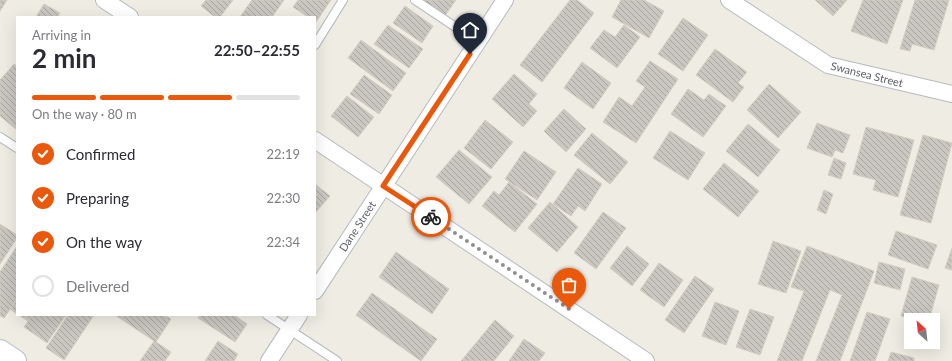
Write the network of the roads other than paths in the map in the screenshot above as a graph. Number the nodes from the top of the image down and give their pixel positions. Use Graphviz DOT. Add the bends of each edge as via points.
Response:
graph roads {
  1 [pos="104,0"];
  2 [pos="343,0"];
  3 [pos="415,0"];
  4 [pos="505,0"];
  5 [pos="728,0"];
  6 [pos="128,16"];
  7 [pos="478,42"];
  8 [pos="316,44"];
  9 [pos="952,94"];
  10 [pos="0,137"];
  11 [pos="316,141"];
  12 [pos="16,147"];
  13 [pos="383,186"];
  14 [pos="316,289"];
  15 [pos="268,316"];
  16 [pos="298,316"];
  17 [pos="289,330"];
  18 [pos="0,351"];
  19 [pos="16,361"];
  20 [pos="269,361"];
  21 [pos="337,361"];
  22 [pos="646,361"];
  1 -- 6 [label="street"];
  2 -- 8 [label="lane"];
  3 -- 7 [label="lane"];
  4 -- 7 [label="street, Dane Street"];
  5 -- 9 [label="street, Swansea Street" via="828,65"];
  7 -- 13 [label="street, Dane Street"];
  10 -- 12 [label="lane"];
  11 -- 13 [label="street"];
  13 -- 14 [label="street, Dane Street"];
  13 -- 22 [label="street"];
  15 -- 17 [label="lane"];
  16 -- 17 [label="street"];
  17 -- 20 [label="street"];
  17 -- 21 [label="lane"];
  18 -- 19 [label="main road"];
}
